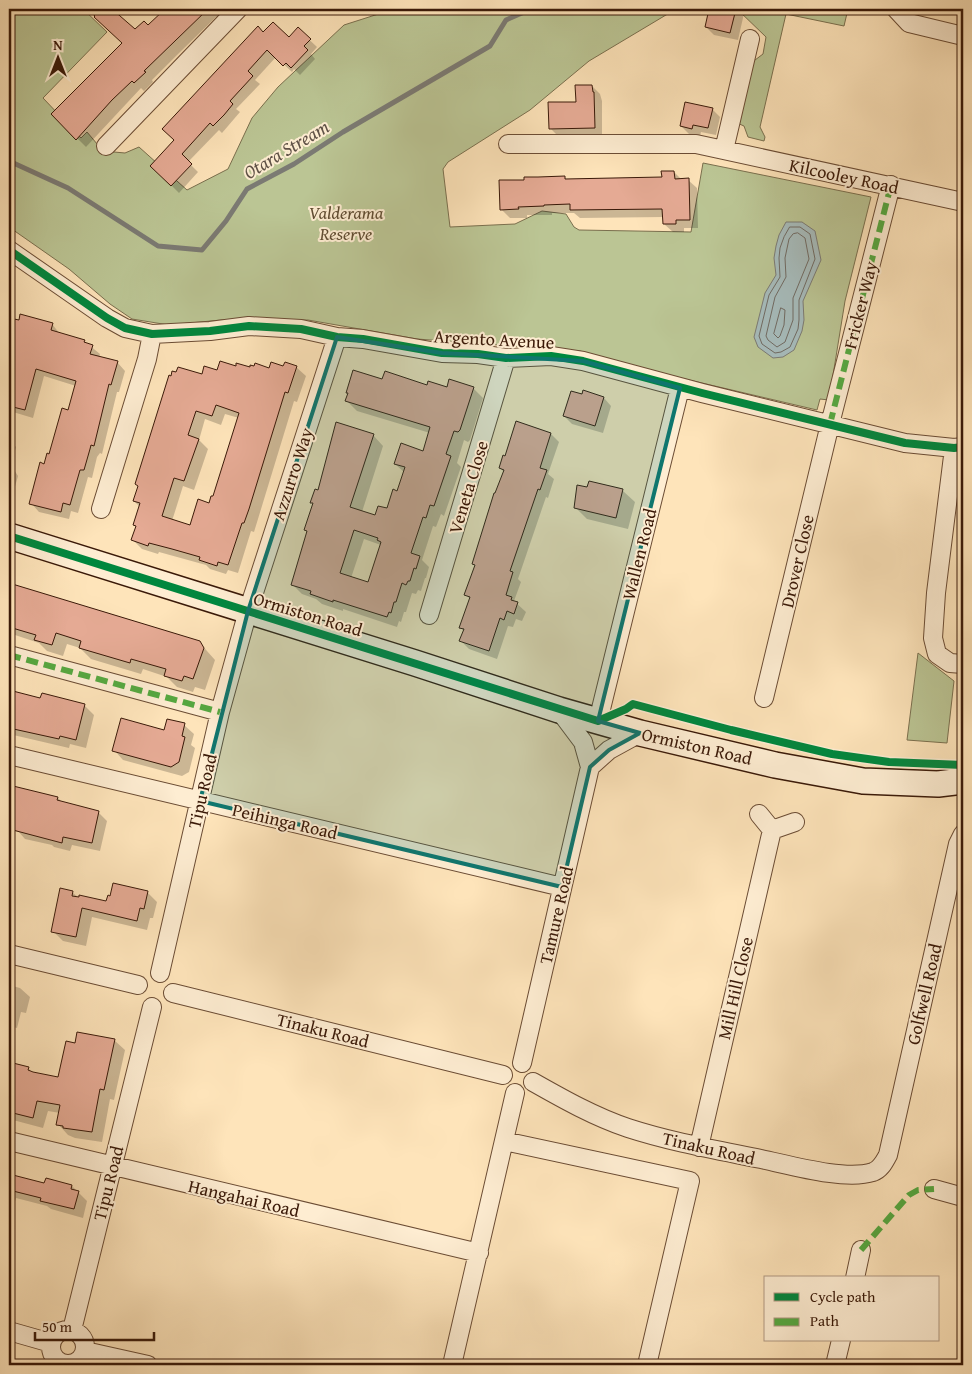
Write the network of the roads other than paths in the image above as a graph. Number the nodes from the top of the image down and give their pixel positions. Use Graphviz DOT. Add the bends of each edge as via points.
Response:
graph roads {
  1 [pos="238,9"];
  2 [pos="896,9"];
  3 [pos="963,36"];
  4 [pos="750,39"];
  5 [pos="508,144"];
  6 [pos="106,146"];
  7 [pos="724,150"];
  8 [pos="891,185"];
  9 [pos="963,202"];
  10 [pos="10,255"];
  11 [pos="152,334"];
  12 [pos="337,337"];
  13 [pos="506,358"];
  14 [pos="680,388"];
  15 [pos="830,424"];
  16 [pos="959,448"];
  17 [pos="101,509"];
  18 [pos="9,536"];
  19 [pos="248,611"];
  20 [pos="429,615"];
  21 [pos="9,655"];
  22 [pos="963,664"];
  23 [pos="764,698"];
  24 [pos="559,710"];
  25 [pos="220,712"];
  26 [pos="598,721"];
  27 [pos="640,733"];
  28 [pos="9,754"];
  29 [pos="590,767"];
  30 [pos="963,781"];
  31 [pos="200,801"];
  32 [pos="759,814"];
  33 [pos="795,822"];
  34 [pos="772,830"];
  35 [pos="963,834"];
  36 [pos="562,887"];
  37 [pos="9,954"];
  38 [pos="160,972"];
  39 [pos="138,985"];
  40 [pos="173,993"];
  41 [pos="152,1007"];
  42 [pos="522,1063"];
  43 [pos="503,1075"];
  44 [pos="533,1082"];
  45 [pos="515,1093"];
  46 [pos="9,1141"];
  47 [pos="504,1141"];
  48 [pos="699,1147"];
  49 [pos="888,1156"];
  50 [pos="112,1166"];
  51 [pos="934,1189"];
  52 [pos="963,1197"];
  53 [pos="862,1250"];
  54 [pos="478,1253"];
  55 [pos="856,1276"];
  56 [pos="72,1330"];
  57 [pos="9,1331"];
  58 [pos="840,1342"];
  59 [pos="51,1343"];
  60 [pos="85,1350"];
  61 [pos="148,1365"];
  62 [pos="452,1365"];
  63 [pos="647,1365"];
  64 [pos="835,1365"];
  1 -- 6 [label="street"];
  2 -- 3 [label="street" via="909,23"];
  4 -- 7 [label="street"];
  5 -- 7 [label="street, Kilcooley Road" via="696,144"];
  7 -- 8 [label="street, Kilcooley Road"];
  8 -- 9 [label="street, Kilcooley Road"];
  8 -- 15 [label="street, Fricker Way"];
  10 -- 11 [label="street, Argento Avenue" via="107,318 126,328"];
  11 -- 12 [label="street, Argento Avenue" via="248,326 301,329"];
  11 -- 17 [label="street"];
  12 -- 13 [label="street, Argento Avenue" via="442,353"];
  12 -- 19 [label="street, Azzurro Way"];
  13 -- 14 [label="street, Argento Avenue" via="551,356 583,361"];
  13 -- 20 [label="street, Veneta Close"];
  14 -- 15 [label="street, Argento Avenue"];
  14 -- 26 [label="street, Wallen Road"];
  15 -- 16 [label="street, Argento Avenue" via="905,443"];
  15 -- 23 [label="street, Drover Close"];
  16 -- 22 [label="street" via="936,593 933,638 937,654 950,663"];
  18 -- 19 [label="main road, Ormiston Road"];
  19 -- 24 [label="main road, Ormiston Road"];
  19 -- 25 [label="street, Tipu Road"];
  21 -- 25 [label="street"];
  24 -- 26 [label="main road, Ormiston Road"];
  24 -- 29 [label="street, Tamure Road" via="583,742"];
  25 -- 31 [label="street, Tipu Road"];
  26 -- 27 [label="main road, Ormiston Road"];
  27 -- 29 [label="street" via="609,750"];
  27 -- 30 [label="main road, Ormiston Road" via="775,765 862,781 938,784"];
  28 -- 31 [label="street, Peihinga Road"];
  29 -- 36 [label="street, Tamure Road"];
  31 -- 36 [label="street, Peihinga Road"];
  31 -- 38 [label="street, Tipu Road"];
  32 -- 34 [label="street"];
  33 -- 34 [label="street"];
  34 -- 48 [label="street, Mill Hill Close"];
  35 -- 49 [label="street, Golfwell Road" via="958,844"];
  36 -- 42 [label="street, Tamure Road"];
  37 -- 39 [label="street"];
  38 -- 39 [label="street" via="149,973"];
  38 -- 40 [label="street" via="169,978"];
  39 -- 41 [label="street" via="142,1001"];
  40 -- 41 [label="street" via="167,1002"];
  40 -- 43 [label="street, Tinaku Road"];
  41 -- 50 [label="street, Tipu Road"];
  42 -- 43 [label="street" via="512,1064"];
  42 -- 44 [label="street" via="532,1072"];
  43 -- 45 [label="street" via="504,1084"];
  44 -- 45 [label="street" via="524,1092"];
  44 -- 48 [label="street, Tinaku Road" via="580,1108 628,1128"];
  45 -- 47 [label="street"];
  46 -- 50 [label="street, Hangahai Road"];
  47 -- 54 [label="street"];
  47 -- 63 [label="street" via="690,1181"];
  48 -- 49 [label="street, Tinaku Road" via="846,1174 875,1171"];
  50 -- 54 [label="street, Hangahai Road"];
  50 -- 56 [label="street, Tipu Road"];
  51 -- 52 [label="street"];
  53 -- 55 [label="street"];
  54 -- 62 [label="street"];
  56 -- 59 [label="street" via="56,1334"];
  56 -- 60 [label="street" via="84,1340"];
  57 -- 59 [label="street"];
  58 -- 64 [label="street"];
  59 -- 60 [label="street" via="54,1359 64,1364 80,1360"];
  60 -- 61 [label="street"];
}
